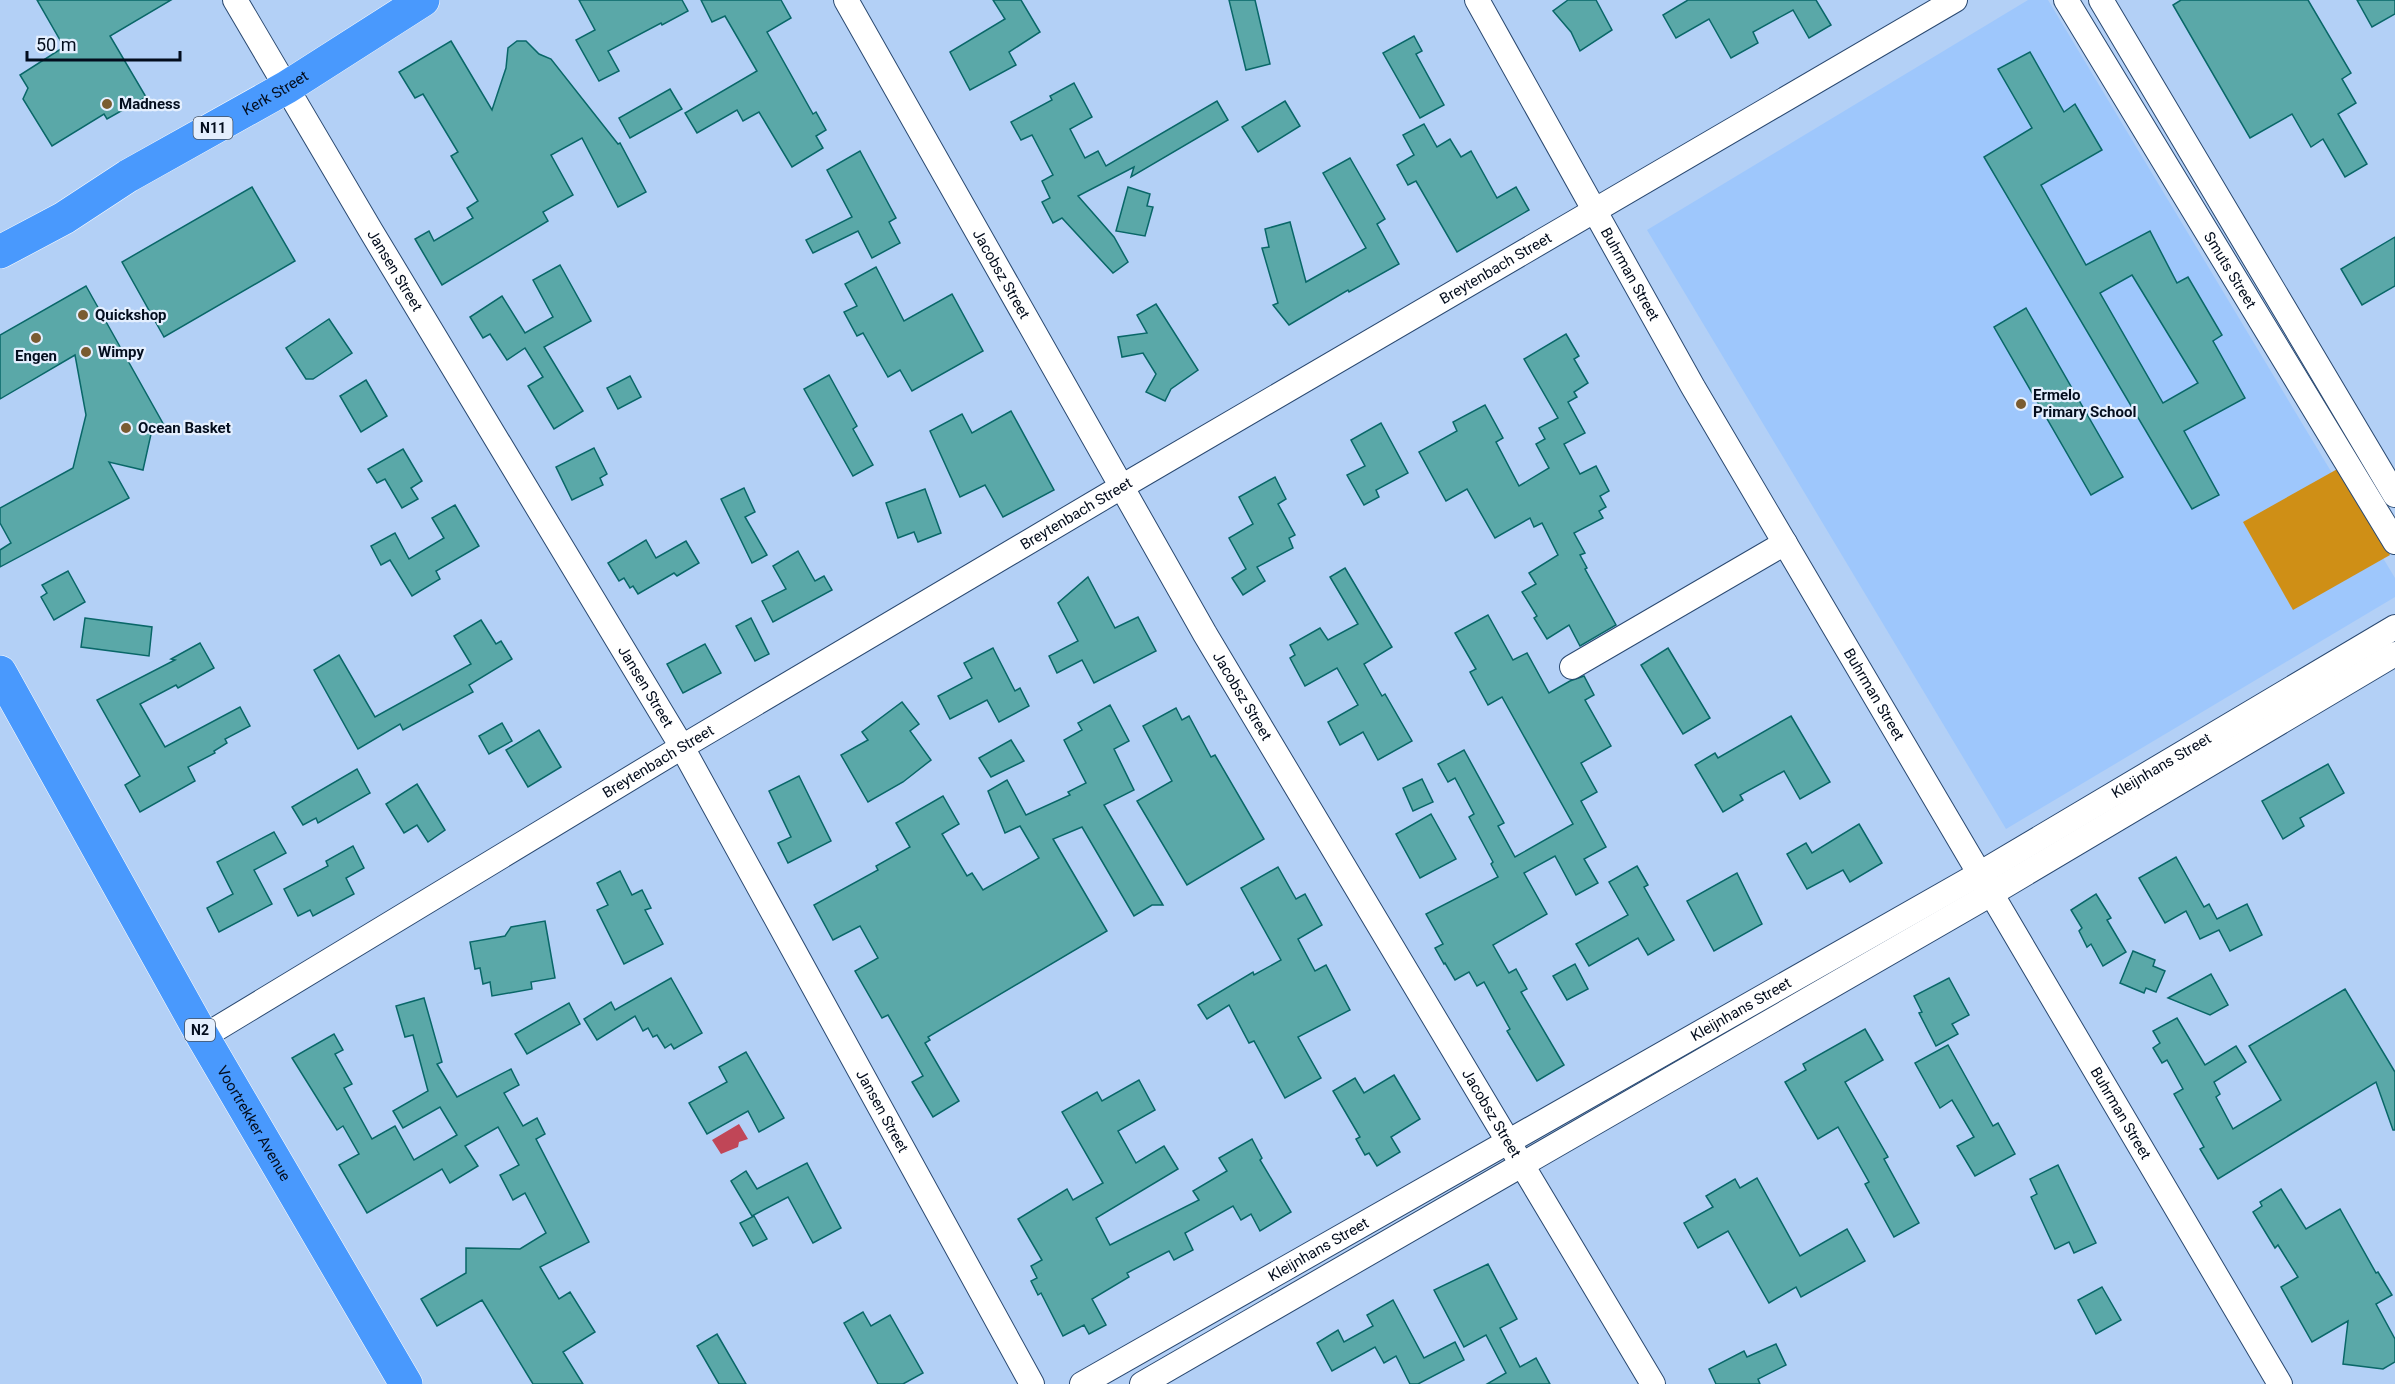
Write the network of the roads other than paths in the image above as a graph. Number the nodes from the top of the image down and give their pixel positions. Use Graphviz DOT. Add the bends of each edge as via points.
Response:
graph roads {
  1 [pos="235,0"];
  2 [pos="423,0"];
  3 [pos="846,0"];
  4 [pos="1477,0"];
  5 [pos="1955,0"];
  6 [pos="2066,0"];
  7 [pos="2101,0"];
  8 [pos="287,87"];
  9 [pos="1596,210"];
  10 [pos="0,252"];
  11 [pos="1123,486"];
  12 [pos="2395,495"];
  13 [pos="2395,542"];
  14 [pos="1785,543"];
  15 [pos="2395,627"];
  16 [pos="2395,654"];
  17 [pos="1572,667"];
  18 [pos="0,672"];
  19 [pos="682,747"];
  20 [pos="1985,884"];
  21 [pos="203,1037"];
  22 [pos="1509,1141"];
  23 [pos="1522,1164"];
  24 [pos="406,1384"];
  25 [pos="1032,1384"];
  26 [pos="1082,1384"];
  27 [pos="1142,1384"];
  28 [pos="1653,1384"];
  29 [pos="2280,1384"];
  1 -- 8 [label="street, Jansen Street"];
  2 -- 8 [label="highway, Kerk Street / N11"];
  3 -- 11 [label="street, Jacobsz Street"];
  4 -- 9 [label="street, Buhrman Street"];
  5 -- 9 [label="street, Breytenbach Street"];
  6 -- 13 [label="street, Smuts Street"];
  7 -- 12 [label="street, Smuts Street"];
  8 -- 10 [label="highway, Kerk Street / N11"];
  8 -- 19 [label="street, Jansen Street"];
  9 -- 11 [label="street, Breytenbach Street"];
  9 -- 14 [label="street, Buhrman Street" via="1693,387"];
  11 -- 19 [label="street, Breytenbach Street"];
  11 -- 22 [label="street, Jacobsz Street" via="1205,634"];
  14 -- 17 [label="street"];
  14 -- 20 [label="street, Buhrman Street"];
  15 -- 20 [label="street, Kleijnhans Street"];
  16 -- 20 [label="street, Kleijnhans Street"];
  18 -- 21 [label="highway, Voortrekker Avenue / N2"];
  19 -- 21 [label="street, Breytenbach Street"];
  19 -- 25 [label="street, Jansen Street"];
  20 -- 22 [label="street, Kleijnhans Street"];
  20 -- 23 [label="street, Kleijnhans Street"];
  20 -- 29 [label="street, Buhrman Street"];
  21 -- 24 [label="highway, Voortrekker Avenue / N2"];
  22 -- 23 [label="street, Jacobsz Street"];
  22 -- 26 [label="street, Kleijnhans Street"];
  23 -- 27 [label="street, Kleijnhans Street"];
  23 -- 28 [label="street, Jacobsz Street"];
}
